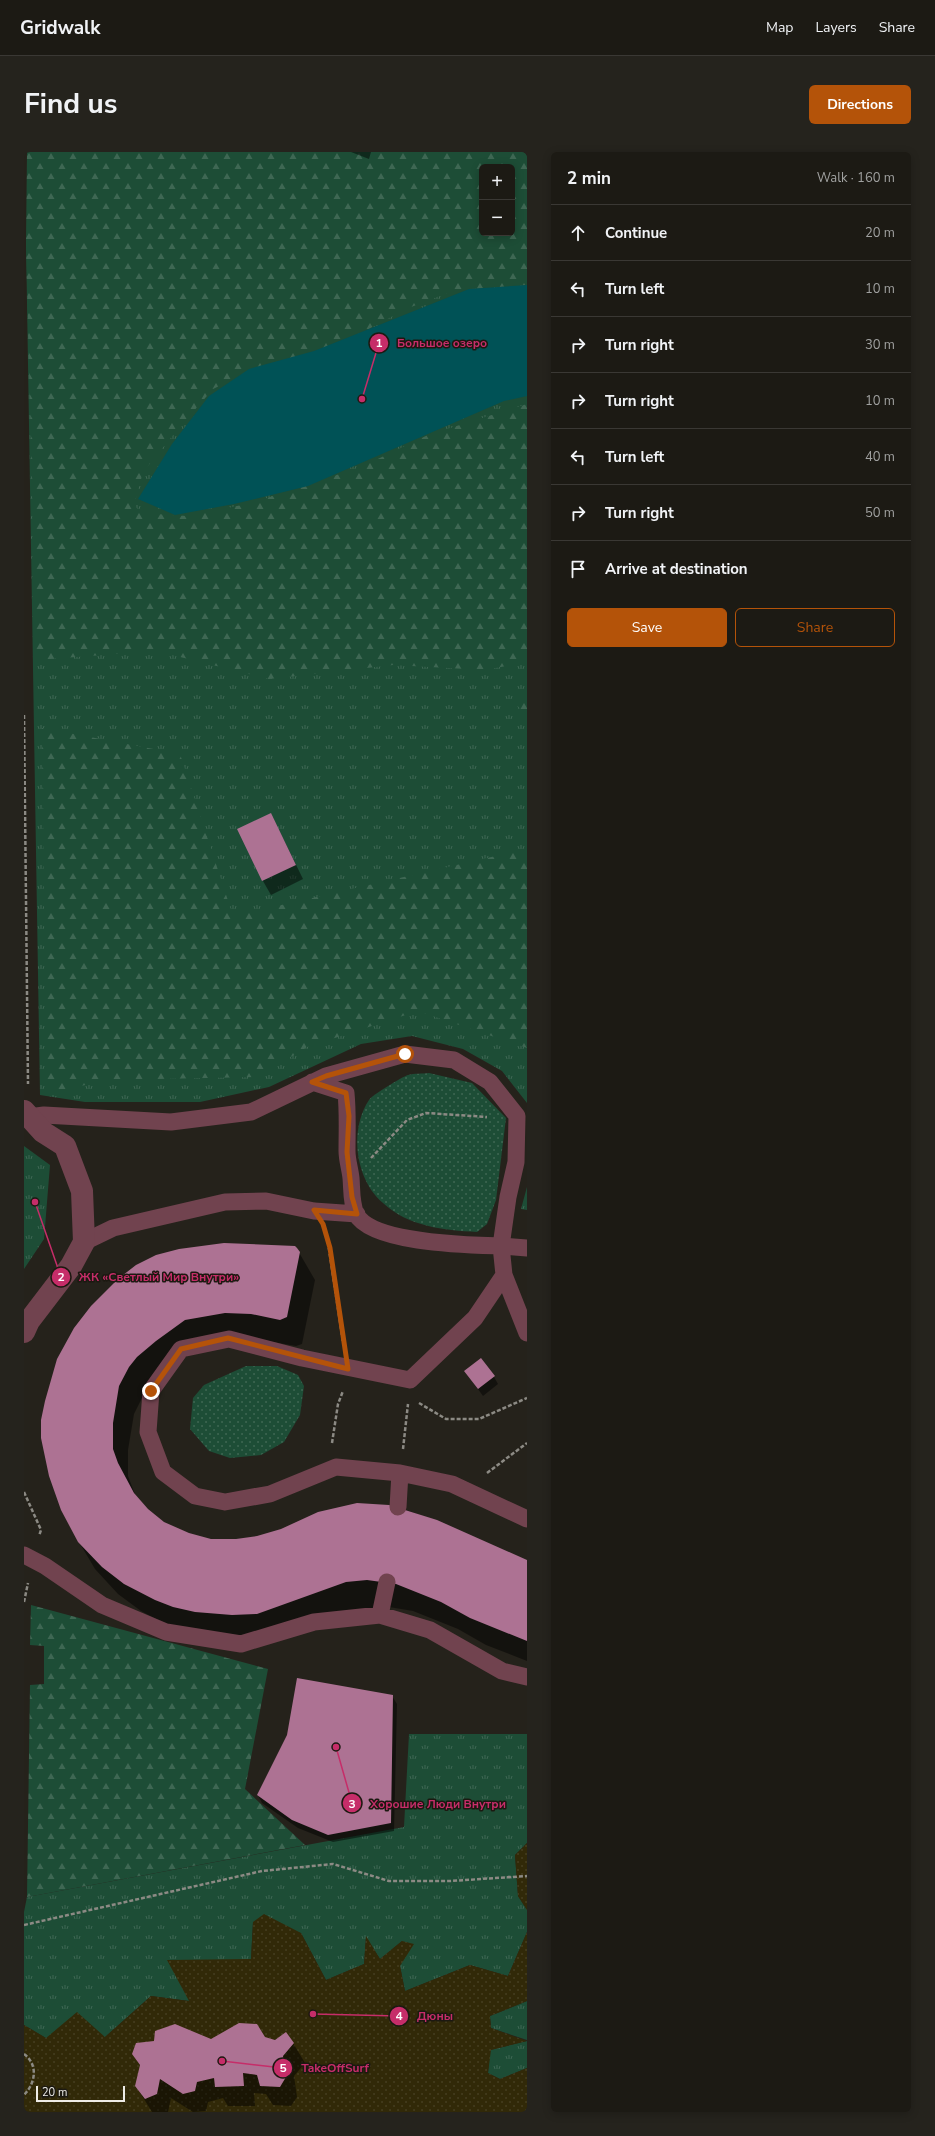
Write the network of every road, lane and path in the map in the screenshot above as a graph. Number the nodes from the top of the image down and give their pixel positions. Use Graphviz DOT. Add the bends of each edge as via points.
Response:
graph roads {
  1 [pos="24,715"];
  2 [pos="312,1082"];
  3 [pos="32,1114"];
  4 [pos="517,1116"];
  5 [pos="351,1178"];
  6 [pos="314,1210"];
  7 [pos="357,1214"];
  8 [pos="84,1242"];
  9 [pos="501,1246"];
  10 [pos="527,1248"];
  11 [pos="504,1275"];
  12 [pos="24,1332"];
  13 [pos="527,1333"];
  14 [pos="348,1369"];
  15 [pos="410,1380"];
  16 [pos="527,1398"];
  17 [pos="527,1443"];
  18 [pos="336,1467"];
  19 [pos="400,1473"];
  20 [pos="452,1484"];
  21 [pos="398,1507"];
  22 [pos="527,1519"];
  23 [pos="24,1555"];
  24 [pos="387,1582"];
  25 [pos="380,1615"];
  26 [pos="527,1677"];
  27 [pos="527,1876"];
  28 [pos="24,1925"];
  29 [pos="24,2054"];
  30 [pos="24,2095"];
  1 -- 3 [label="path" via="28,1092"];
  2 -- 3 [label="lane" via="251,1112 171,1122"];
  2 -- 4 [label="lane" via="405,1054 454,1060 490,1082"];
  2 -- 5 [label="lane" via="346,1093 349,1116 347,1152"];
  3 -- 8 [label="street" via="44,1132 66,1146 82,1191"];
  4 -- 5 [label="path" via="482,1117 426,1113 407,1120"];
  4 -- 9 [label="lane" via="516,1162"];
  5 -- 7 [label="lane" via="352,1197"];
  6 -- 7 [label="lane"];
  6 -- 8 [label="lane" via="266,1200 225,1202 113,1228"];
  6 -- 14 [label="path" via="323,1224 330,1248"];
  7 -- 9 [label="lane" via="367,1224 391,1234 444,1244"];
  8 -- 12 [label="street" via="71,1266"];
  9 -- 10 [label="lane"];
  9 -- 11 [label="lane"];
  11 -- 13 [label="lane"];
  11 -- 15 [label="lane" via="475,1318"];
  14 -- 15 [label="lane"];
  14 -- 18 [label="path" via="331,1443"];
  14 -- 18 [label="lane" via="228,1338 181,1349 151,1391 148,1432 163,1472 195,1496 225,1502 270,1494"];
  15 -- 16 [label="path" via="418,1402 446,1419 479,1420"];
  15 -- 19 [label="path"];
  17 -- 20 [label="path" via="489,1472"];
  18 -- 19 [label="lane"];
  19 -- 20 [label="lane"];
  19 -- 21 [label="lane"];
  20 -- 22 [label="lane"];
  23 -- 25 [label="lane" via="45,1566 102,1605 166,1632 241,1644 314,1622"];
  24 -- 25 [label="lane"];
  25 -- 26 [label="lane" via="430,1630 502,1671"];
  27 -- 28 [label="path" via="450,1881 389,1880 333,1864 262,1871"];
  29 -- 30 [label="path" via="32,2063 34,2072 30,2088"];
}
